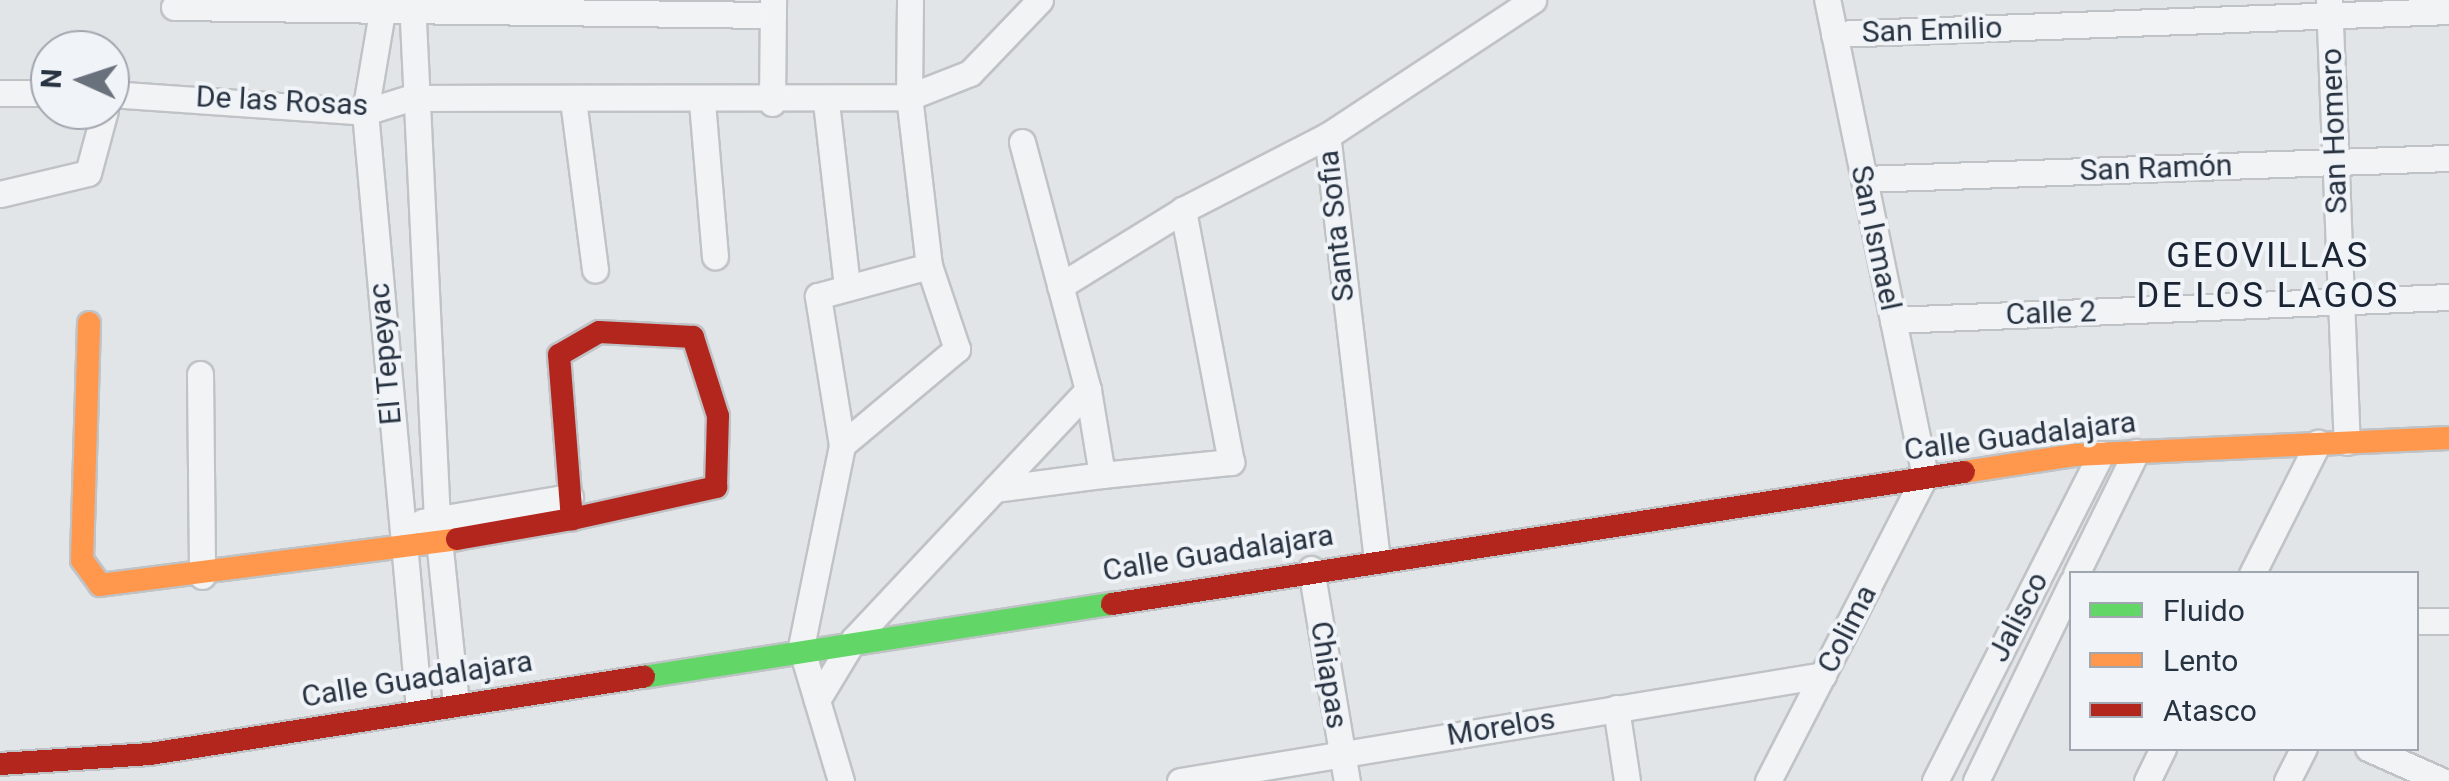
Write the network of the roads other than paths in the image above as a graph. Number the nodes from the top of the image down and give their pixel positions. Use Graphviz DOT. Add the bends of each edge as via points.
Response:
graph roads {
  1 [pos="910,0"];
  2 [pos="1533,0"];
  3 [pos="1827,0"];
  4 [pos="1036,2"];
  5 [pos="384,5"];
  6 [pos="412,5"];
  7 [pos="174,7"];
  8 [pos="773,7"];
  9 [pos="2329,7"];
  10 [pos="2449,11"];
  11 [pos="1834,34"];
  12 [pos="0,93"];
  13 [pos="30,94"];
  14 [pos="130,95"];
  15 [pos="909,97"];
  16 [pos="410,98"];
  17 [pos="573,100"];
  18 [pos="702,102"];
  19 [pos="826,102"];
  20 [pos="772,104"];
  21 [pos="365,112"];
  22 [pos="100,130"];
  23 [pos="1326,136"];
  24 [pos="1022,142"];
  25 [pos="2449,158"];
  26 [pos="2335,161"];
  27 [pos="1864,179"];
  28 [pos="0,194"];
  29 [pos="1183,210"];
  30 [pos="715,256"];
  31 [pos="929,266"];
  32 [pos="595,270"];
  33 [pos="847,286"];
  34 [pos="1060,286"];
  35 [pos="2449,298"];
  36 [pos="2341,302"];
  37 [pos="1893,320"];
  38 [pos="89,323"];
  39 [pos="200,374"];
  40 [pos="1088,390"];
  41 [pos="2449,438"];
  42 [pos="2346,442"];
  43 [pos="2318,443"];
  44 [pos="842,445"];
  45 [pos="2136,452"];
  46 [pos="2101,454"];
  47 [pos="1102,475"];
  48 [pos="1925,476"];
  49 [pos="994,489"];
  50 [pos="571,508"];
  51 [pos="438,531"];
  52 [pos="394,539"];
  53 [pos="1376,560"];
  54 [pos="1312,570"];
  55 [pos="2077,571"];
  56 [pos="2254,571"];
  57 [pos="202,576"];
  58 [pos="2069,588"];
  59 [pos="2449,621"];
  60 [pos="2419,622"];
  61 [pos="854,639"];
  62 [pos="801,646"];
  63 [pos="1823,675"];
  64 [pos="817,700"];
  65 [pos="456,703"];
  66 [pos="1616,708"];
  67 [pos="419,709"];
  68 [pos="2161,751"];
  69 [pos="2302,751"];
  70 [pos="2375,751"];
  71 [pos="1342,753"];
  72 [pos="0,764"];
  73 [pos="1207,779"];
  74 [pos="841,781"];
  75 [pos="1180,781"];
  76 [pos="1346,781"];
  77 [pos="1627,781"];
  78 [pos="1768,781"];
  79 [pos="1934,781"];
  80 [pos="1976,781"];
  81 [pos="2146,781"];
  82 [pos="2287,781"];
  83 [pos="2447,781"];
  1 -- 15 [label="street"];
  2 -- 23 [label="street, Santa Sofia"];
  3 -- 11 [label="street, San Ismael"];
  4 -- 15 [label="street, De las Rosas" via="970,73"];
  5 -- 6 [label="street"];
  5 -- 7 [label="street"];
  5 -- 21 [label="street, El Tepeyac"];
  6 -- 8 [label="street"];
  6 -- 16 [label="street, El Tepeyac"];
  8 -- 20 [label="street"];
  9 -- 10 [label="street, San Emilio"];
  9 -- 11 [label="street, San Emilio"];
  9 -- 26 [label="street, San Homero"];
  11 -- 27 [label="street, San Ismael"];
  12 -- 13 [label="street"];
  14 -- 21 [label="street, De las Rosas"];
  15 -- 19 [label="street, De las Rosas"];
  15 -- 31 [label="street"];
  16 -- 17 [label="street, De las Rosas"];
  16 -- 21 [label="street, De las Rosas"];
  16 -- 51 [label="street, El Tepeyac"];
  17 -- 18 [label="street, De las Rosas"];
  17 -- 32 [label="street"];
  18 -- 20 [label="street, De las Rosas"];
  18 -- 30 [label="street"];
  19 -- 20 [label="street, De las Rosas"];
  19 -- 33 [label="street"];
  21 -- 52 [label="street, El Tepeyac"];
  22 -- 28 [label="street" via="88,174"];
  23 -- 29 [label="street"];
  23 -- 53 [label="street, Santa Sofia"];
  24 -- 34 [label="street"];
  25 -- 26 [label="street, San Ramón"];
  26 -- 27 [label="street, San Ramón"];
  26 -- 36 [label="street, San Homero"];
  27 -- 37 [label="street, San Ismael"];
  29 -- 34 [label="street"];
  29 -- 47 [label="street" via="1231,462"];
  31 -- 33 [label="street"];
  31 -- 44 [label="street" via="957,348"];
  33 -- 44 [label="street" via="818,296"];
  34 -- 40 [label="street"];
  35 -- 36 [label="street, Calle 2"];
  36 -- 37 [label="street, Calle 2"];
  36 -- 42 [label="street, San Homero"];
  37 -- 48 [label="street, San Ismael"];
  38 -- 57 [label="street" via="86,576 100,585"];
  39 -- 57 [label="street"];
  40 -- 47 [label="street"];
  40 -- 49 [label="street"];
  41 -- 42 [label="street, Calle Guadalajara"];
  42 -- 43 [label="street, Calle Guadalajara"];
  43 -- 45 [label="street, Calle Guadalajara"];
  43 -- 56 [label="street"];
  44 -- 62 [label="street"];
  45 -- 46 [label="street, Calle Guadalajara"];
  45 -- 55 [label="street, Jalisco"];
  46 -- 48 [label="street, Calle Guadalajara"];
  46 -- 79 [label="street, Jalisco"];
  47 -- 49 [label="street"];
  48 -- 53 [label="street, Calle Guadalajara"];
  48 -- 63 [label="street, Colima"];
  49 -- 61 [label="street"];
  50 -- 50 [label="street" via="716,488 718,416 693,337 599,332 559,355"];
  50 -- 51 [label="street"];
  51 -- 52 [label="street"];
  51 -- 65 [label="street, El Tepeyac"];
  52 -- 57 [label="street"];
  52 -- 67 [label="street, El Tepeyac"];
  53 -- 54 [label="street, Calle Guadalajara"];
  54 -- 61 [label="street, Calle Guadalajara"];
  54 -- 71 [label="street, Chiapas"];
  58 -- 80 [label="street, Jalisco"];
  59 -- 60 [label="street"];
  61 -- 62 [label="street, Calle Guadalajara"];
  61 -- 64 [label="street"];
  62 -- 64 [label="street"];
  62 -- 65 [label="street, Calle Guadalajara"];
  63 -- 66 [label="street, Morelos"];
  63 -- 78 [label="street, Colima"];
  64 -- 74 [label="street"];
  65 -- 67 [label="street, Calle Guadalajara"];
  66 -- 71 [label="street, Morelos"];
  66 -- 77 [label="street"];
  67 -- 72 [label="street, Calle Guadalajara" via="150,754"];
  68 -- 81 [label="street"];
  69 -- 82 [label="street"];
  70 -- 83 [label="street"];
  71 -- 73 [label="street, Morelos"];
  71 -- 76 [label="street, Chiapas"];
  73 -- 75 [label="street, Morelos"];
}
